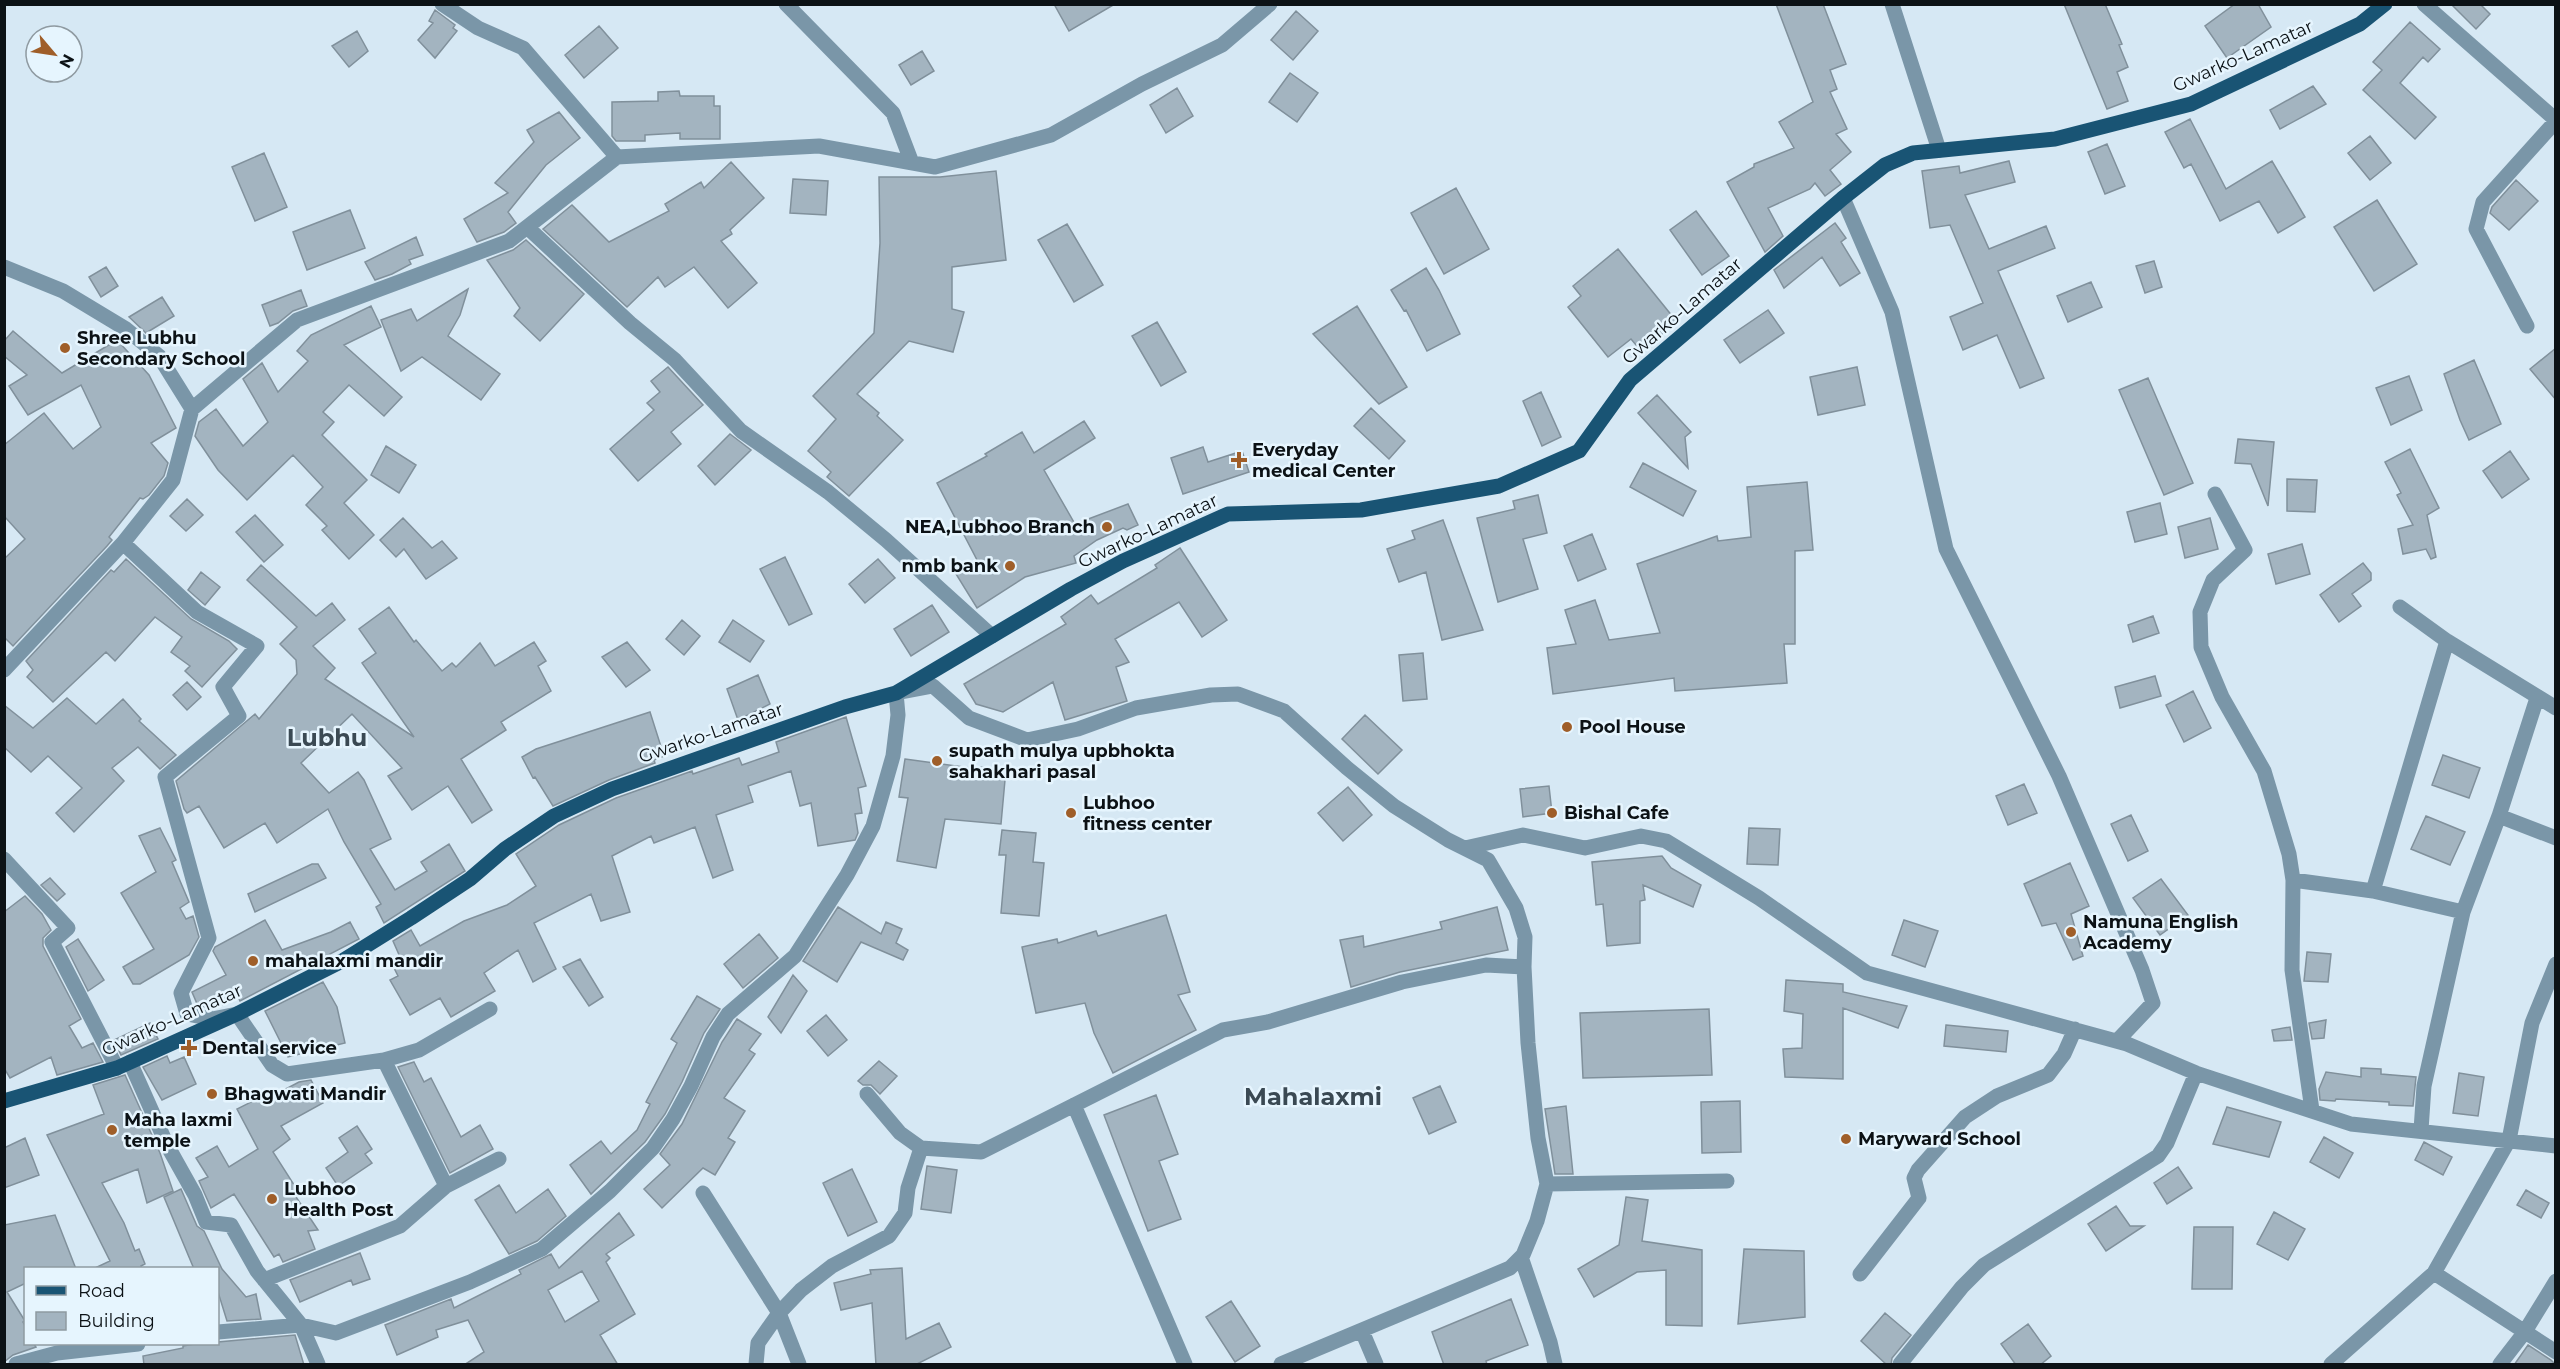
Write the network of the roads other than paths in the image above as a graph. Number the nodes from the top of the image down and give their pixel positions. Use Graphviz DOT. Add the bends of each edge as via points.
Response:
graph roads {
  1 [pos="442,4"];
  2 [pos="786,4"];
  3 [pos="1270,4"];
  4 [pos="1892,4"];
  5 [pos="2385,4"];
  6 [pos="2424,4"];
  7 [pos="2556,120"];
  8 [pos="1939,150"];
  9 [pos="617,157"];
  10 [pos="912,163"];
  11 [pos="1843,198"];
  12 [pos="527,227"];
  13 [pos="4,267"];
  14 [pos="2527,326"];
  15 [pos="192,409"];
  16 [pos="2215,494"];
  17 [pos="123,543"];
  18 [pos="2400,607"];
  19 [pos="992,636"];
  20 [pos="2447,641"];
  21 [pos="4,670"];
  22 [pos="896,693"];
  23 [pos="2537,698"];
  24 [pos="2556,708"];
  25 [pos="2499,816"];
  26 [pos="2556,838"];
  27 [pos="1464,848"];
  28 [pos="4,859"];
  29 [pos="2293,880"];
  30 [pos="2373,891"];
  31 [pos="2463,912"];
  32 [pos="2556,964"];
  33 [pos="1524,967"];
  34 [pos="490,1009"];
  35 [pos="237,1014"];
  36 [pos="2074,1029"];
  37 [pos="2116,1041"];
  38 [pos="384,1060"];
  39 [pos="123,1065"];
  40 [pos="2196,1073"];
  41 [pos="867,1094"];
  42 [pos="4,1101"];
  43 [pos="1074,1105"];
  44 [pos="2312,1110"];
  45 [pos="2421,1130"];
  46 [pos="2509,1140"];
  47 [pos="2556,1146"];
  48 [pos="921,1148"];
  49 [pos="499,1159"];
  50 [pos="1727,1181"];
  51 [pos="1547,1184"];
  52 [pos="446,1186"];
  53 [pos="703,1193"];
  54 [pos="1521,1257"];
  55 [pos="2434,1273"];
  56 [pos="1860,1275"];
  57 [pos="264,1280"];
  58 [pos="2556,1281"];
  59 [pos="779,1312"];
  60 [pos="301,1325"];
  61 [pos="1362,1331"];
  62 [pos="219,1332"];
  63 [pos="2524,1334"];
  64 [pos="129,1345"];
  65 [pos="2556,1352"];
  66 [pos="16,1365"];
  67 [pos="318,1365"];
  68 [pos="756,1365"];
  69 [pos="799,1365"];
  70 [pos="1185,1365"];
  71 [pos="1281,1365"];
  72 [pos="1376,1365"];
  73 [pos="1555,1365"];
  74 [pos="1900,1365"];
  75 [pos="2331,1365"];
  76 [pos="2500,1365"];
  1 -- 9 [label="street" via="478,27 523,48"];
  2 -- 10 [label="street" via="893,113"];
  3 -- 10 [label="street" via="1222,45 1051,135 935,167"];
  4 -- 8 [label="street"];
  5 -- 8 [label="main road, Gwarko-Lamatar" via="2360,24 2191,104 2055,139"];
  6 -- 7 [label="street"];
  7 -- 14 [label="street" via="2483,202 2476,230"];
  8 -- 11 [label="main road, Gwarko-Lamatar" via="1913,153 1885,165"];
  9 -- 10 [label="street" via="819,146"];
  9 -- 12 [label="street"];
  11 -- 19 [label="main road, Gwarko-Lamatar" via="1630,380 1579,451 1498,486 1476,490 1361,510 1228,513 1123,561"];
  11 -- 37 [label="street" via="1892,312 1946,549 2059,776 2153,1003"];
  12 -- 15 [label="street" via="509,241 297,320"];
  12 -- 19 [label="street" via="675,360 741,431 828,492"];
  13 -- 15 [label="street" via="63,291 126,329 159,356"];
  15 -- 17 [label="street" via="173,480"];
  16 -- 29 [label="street" via="2245,550 2213,580 2200,612 2201,647 2222,697 2264,771"];
  17 -- 21 [label="street"];
  17 -- 35 [label="street" via="197,612 257,646 223,687 239,716 165,777 208,938 181,993 187,1014 212,1019"];
  18 -- 20 [label="street"];
  19 -- 22 [label="main road, Gwarko-Lamatar"];
  20 -- 23 [label="street"];
  20 -- 30 [label="street"];
  22 -- 27 [label="street" via="933,686 969,718 1027,740 1078,729 1136,708 1238,694 1284,711 1395,806"];
  22 -- 35 [label="main road, Gwarko-Lamatar" via="845,707 612,789 554,816 411,918 342,960"];
  22 -- 60 [label="street" via="898,715 893,756 873,826 847,875 795,956 728,1014 673,1119 653,1148 542,1249 470,1282 336,1333"];
  23 -- 24 [label="street"];
  23 -- 25 [label="street"];
  25 -- 26 [label="street"];
  25 -- 31 [label="street"];
  27 -- 33 [label="street" via="1488,860 1516,908 1525,937"];
  27 -- 36 [label="street" via="1523,835 1585,848 1641,836 1666,841 1759,898 1867,973"];
  28 -- 39 [label="street" via="68,928 52,942"];
  29 -- 30 [label="street"];
  29 -- 44 [label="street" via="2292,970"];
  30 -- 31 [label="street"];
  31 -- 45 [label="street" via="2424,1086"];
  32 -- 46 [label="street" via="2532,1023"];
  33 -- 43 [label="street" via="1486,965 1402,982 1268,1022 1223,1030"];
  33 -- 51 [label="street" via="1538,1138"];
  34 -- 38 [label="street" via="419,1050"];
  35 -- 38 [label="street" via="272,1065 287,1074"];
  35 -- 39 [label="main road, Gwarko-Lamatar"];
  36 -- 37 [label="street"];
  36 -- 56 [label="street" via="2064,1054 2048,1075 1997,1096 1965,1117 1918,1170 1914,1179 1919,1198"];
  37 -- 40 [label="street"];
  38 -- 52 [label="street"];
  39 -- 42 [label="main road, Gwarko-Lamatar"];
  39 -- 57 [label="street" via="206,1222 231,1225"];
  40 -- 44 [label="street"];
  40 -- 74 [label="street" via="2158,1156 1984,1265"];
  41 -- 48 [label="street" via="900,1133"];
  43 -- 48 [label="street" via="981,1152"];
  43 -- 70 [label="street"];
  44 -- 45 [label="street" via="2351,1124"];
  45 -- 46 [label="street"];
  46 -- 47 [label="street"];
  46 -- 55 [label="street"];
  48 -- 59 [label="street" via="908,1188 905,1213 889,1236 832,1266"];
  49 -- 52 [label="street"];
  50 -- 51 [label="street"];
  51 -- 54 [label="street"];
  52 -- 57 [label="street" via="400,1226"];
  53 -- 59 [label="street"];
  54 -- 61 [label="street" via="1510,1268"];
  54 -- 73 [label="street"];
  55 -- 63 [label="street"];
  55 -- 75 [label="street"];
  57 -- 60 [label="street"];
  58 -- 63 [label="street"];
  59 -- 68 [label="street" via="758,1343"];
  59 -- 69 [label="street"];
  60 -- 62 [label="street"];
  60 -- 67 [label="street"];
  61 -- 71 [label="street"];
  61 -- 72 [label="street"];
  63 -- 65 [label="street"];
  63 -- 76 [label="street"];
  64 -- 66 [label="street" via="57,1353"];
}
